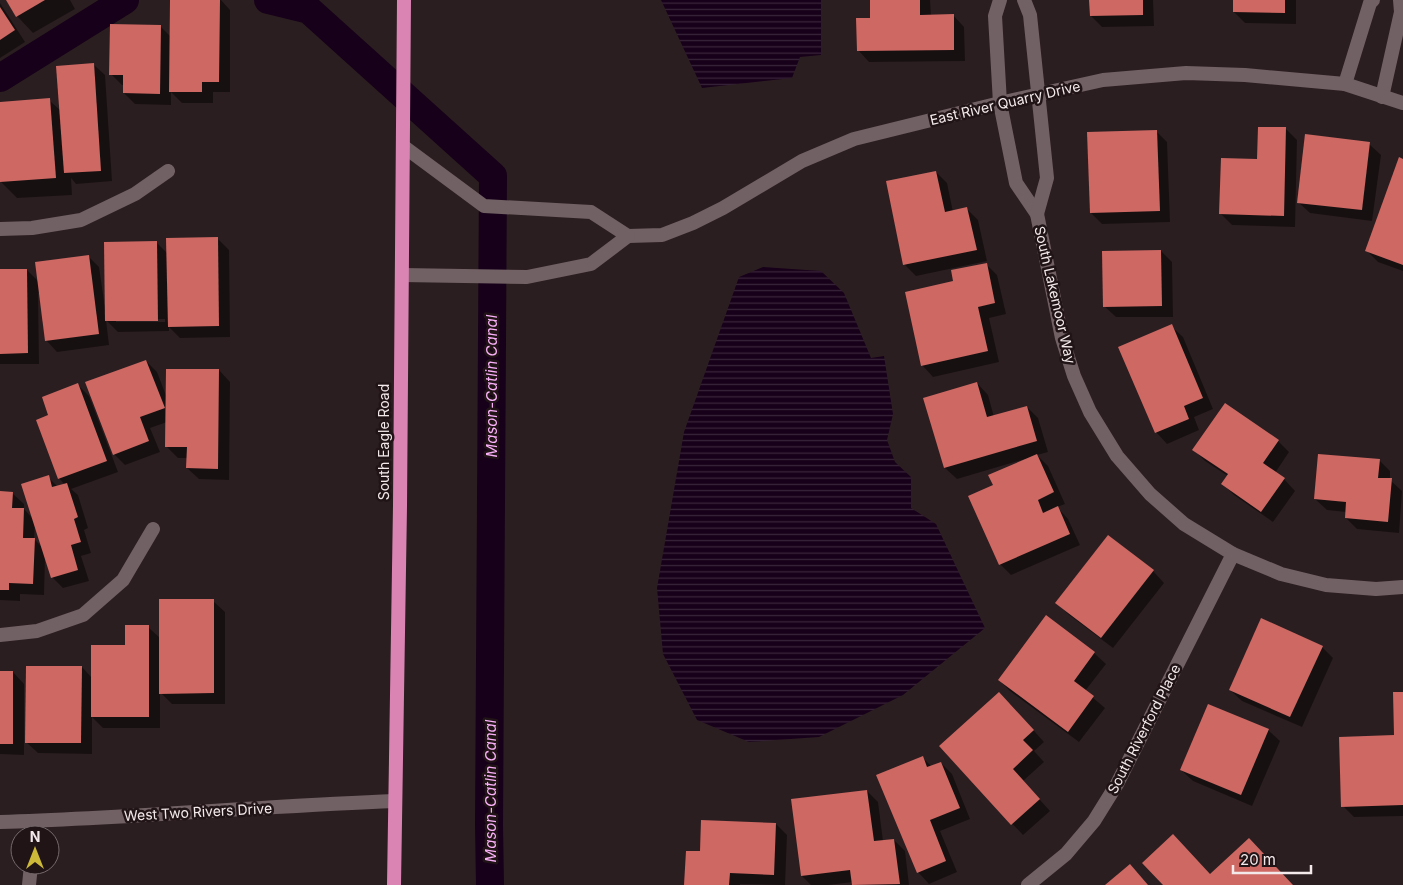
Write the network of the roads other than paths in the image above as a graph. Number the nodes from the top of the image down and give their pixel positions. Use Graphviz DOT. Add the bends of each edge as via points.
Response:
graph roads {
  1 [pos="404,0"];
  2 [pos="1000,0"];
  3 [pos="1024,0"];
  4 [pos="1373,0"];
  5 [pos="1400,0"];
  6 [pos="1345,84"];
  7 [pos="1038,94"];
  8 [pos="1382,97"];
  9 [pos="1000,103"];
  10 [pos="1403,103"];
  11 [pos="403,146"];
  12 [pos="168,171"];
  13 [pos="1037,214"];
  14 [pos="0,229"];
  15 [pos="628,236"];
  16 [pos="402,275"];
  17 [pos="153,528"];
  18 [pos="1233,554"];
  19 [pos="1403,587"];
  20 [pos="0,634"];
  21 [pos="396,801"];
  22 [pos="33,821"];
  23 [pos="0,822"];
  24 [pos="33,825"];
  25 [pos="0,828"];
  26 [pos="394,885"];
  27 [pos="1028,885"];
  1 -- 11 [label="highway, South Eagle Road"];
  2 -- 9 [label="street, South Lakemoor Way" via="995,16"];
  3 -- 7 [label="street, South Lakemoor Way" via="1030,14"];
  4 -- 6 [label="street"];
  5 -- 8 [label="street" via="1401,12"];
  6 -- 7 [label="street, East River Quarry Drive" via="1186,73 1103,80"];
  6 -- 8 [label="street, East River Quarry Drive"];
  7 -- 9 [label="street, East River Quarry Drive"];
  7 -- 13 [label="street, South Lakemoor Way" via="1047,178"];
  8 -- 10 [label="street, East River Quarry Drive"];
  9 -- 13 [label="street, South Lakemoor Way" via="1016,183"];
  9 -- 15 [label="street, East River Quarry Drive" via="854,140 802,161 693,223 662,235"];
  11 -- 15 [label="street" via="484,206 591,212"];
  11 -- 16 [label="highway, South Eagle Road"];
  12 -- 14 [label="street" via="135,194 81,220 32,228"];
  13 -- 18 [label="street, South Lakemoor Way" via="1062,338 1090,412 1116,456 1150,494 1184,524"];
  15 -- 16 [label="street" via="591,264 527,277"];
  16 -- 21 [label="highway, South Eagle Road"];
  17 -- 20 [label="street" via="122,580 83,615 36,632"];
  18 -- 19 [label="street, South Lakemoor Way" via="1281,574 1326,585 1376,589"];
  18 -- 27 [label="street, South Riverford Place" via="1112,792 1094,821 1066,854"];
  21 -- 22 [label="street, West Two Rivers Drive"];
  21 -- 26 [label="highway, South Eagle Road"];
  22 -- 23 [label="street, West Two Rivers Drive"];
  22 -- 24 [label="street"];
  23 -- 25 [label="street"];
}
